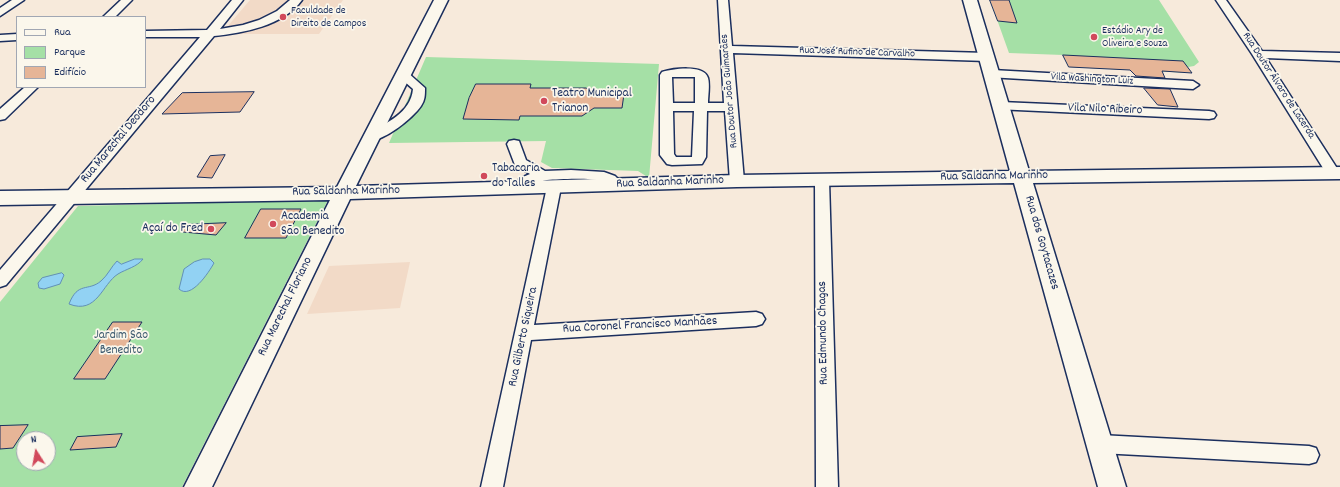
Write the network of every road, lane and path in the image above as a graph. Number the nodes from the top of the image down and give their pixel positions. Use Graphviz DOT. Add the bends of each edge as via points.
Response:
graph roads {
  1 [pos="19,0"];
  2 [pos="127,0"];
  3 [pos="238,0"];
  4 [pos="297,0"];
  5 [pos="441,0"];
  6 [pos="723,0"];
  7 [pos="970,0"];
  8 [pos="1222,0"];
  9 [pos="0,13"];
  10 [pos="110,16"];
  11 [pos="209,33"];
  12 [pos="146,34"];
  13 [pos="16,37"];
  14 [pos="0,38"];
  15 [pos="727,49"];
  16 [pos="1258,54"];
  17 [pos="1340,57"];
  18 [pos="989,66"];
  19 [pos="1193,85"];
  20 [pos="31,88"];
  21 [pos="1001,106"];
  22 [pos="666,107"];
  23 [pos="700,107"];
  24 [pos="731,107"];
  25 [pos="1209,114"];
  26 [pos="0,116"];
  27 [pos="514,144"];
  28 [pos="1337,173"];
  29 [pos="1022,177"];
  30 [pos="822,180"];
  31 [pos="549,181"];
  32 [pos="737,181"];
  33 [pos="343,193"];
  34 [pos="72,196"];
  35 [pos="0,198"];
  36 [pos="0,281"];
  37 [pos="756,320"];
  38 [pos="525,333"];
  39 [pos="1100,444"];
  40 [pos="1309,455"];
  41 [pos="198,487"];
  42 [pos="492,487"];
  43 [pos="827,487"];
  44 [pos="1112,487"];
  1 -- 9 [label="street"];
  2 -- 10 [label="street"];
  3 -- 11 [label="street, Rua Marechal Deodoro"];
  4 -- 11 [label="street" via="266,23 255,27"];
  5 -- 33 [label="main road, Rua Marechal Floriano"];
  6 -- 15 [label="street, Rua Doutor João Guimarães"];
  7 -- 18 [label="main road, Rua dos Goytacazes"];
  8 -- 16 [label="street, Rua Doutor Álvaro de Lacerda"];
  11 -- 12 [label="street"];
  11 -- 34 [label="street, Rua Marechal Deodoro"];
  13 -- 14 [label="street"];
  15 -- 18 [label="street, Rua José Rufino de Carvalho"];
  15 -- 24 [label="street, Rua Doutor João Guimarães"];
  16 -- 17 [label="street"];
  16 -- 28 [label="street, Rua Doutor Álvaro de Lacerda"];
  18 -- 19 [label="street, Vila Washington Luiz"];
  18 -- 21 [label="main road, Rua dos Goytacazes"];
  20 -- 26 [label="street"];
  21 -- 25 [label="street, Vila Nilo Ribeiro"];
  21 -- 29 [label="main road, Rua dos Goytacazes"];
  22 -- 23 [label="street"];
  22 -- 23 [label="street" via="666,75 695,73 701,75"];
  22 -- 23 [label="street" via="667,155 672,161 678,162 693,162 698,159"];
  23 -- 24 [label="street"];
  24 -- 32 [label="street, Rua Doutor João Guimarães"];
  27 -- 31 [label="street" via="520,162"];
  28 -- 29 [label="main road, Rua Saldanha Marinho"];
  29 -- 30 [label="main road, Rua Saldanha Marinho"];
  29 -- 39 [label="main road, Rua dos Goytacazes"];
  30 -- 32 [label="main road, Rua Saldanha Marinho"];
  30 -- 43 [label="street, Rua Edmundo Chagas"];
  31 -- 32 [label="main road, Rua Saldanha Marinho" via="617,185"];
  31 -- 33 [label="main road, Rua Saldanha Marinho" via="518,188"];
  31 -- 38 [label="street, Rua Gilberto Siqueira"];
  33 -- 34 [label="main road, Rua Saldanha Marinho"];
  33 -- 41 [label="main road, Rua Marechal Floriano"];
  34 -- 35 [label="main road, Rua Saldanha Marinho"];
  34 -- 36 [label="street, Rua Marechal Deodoro"];
  37 -- 38 [label="street, Rua Coronel Francisco Manhães"];
  38 -- 42 [label="street, Rua Gilberto Siqueira"];
  39 -- 40 [label="street"];
  39 -- 44 [label="main road, Rua dos Goytacazes"];
}
